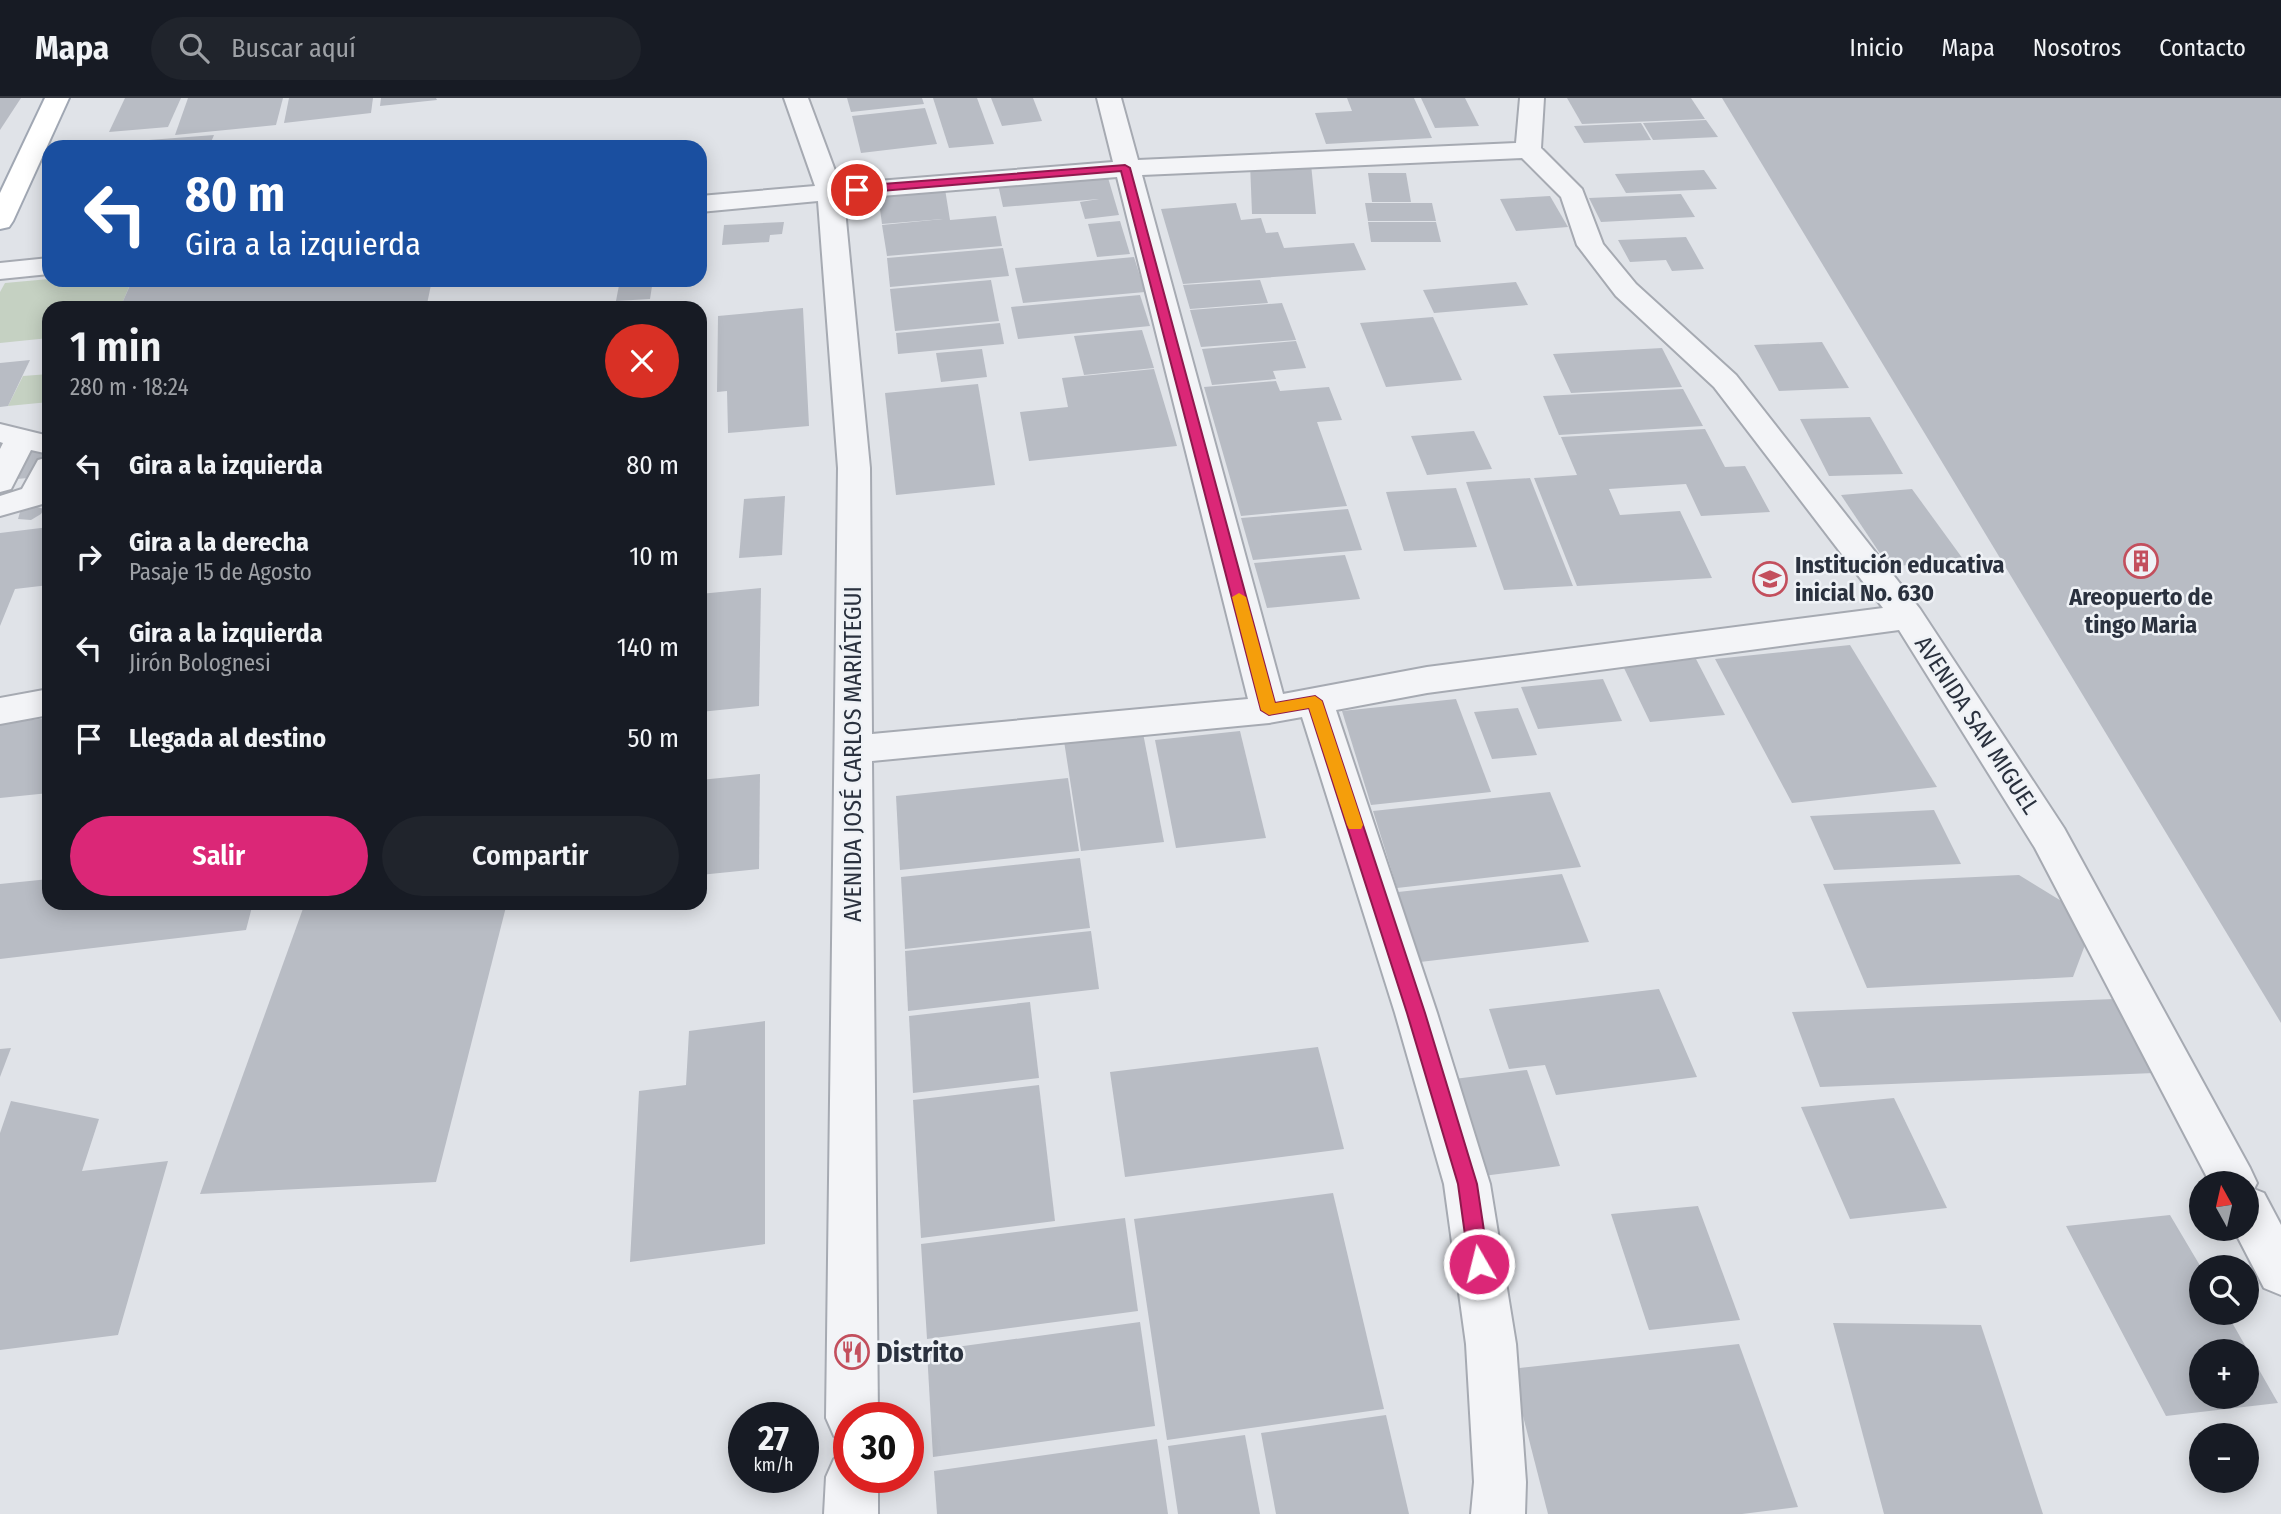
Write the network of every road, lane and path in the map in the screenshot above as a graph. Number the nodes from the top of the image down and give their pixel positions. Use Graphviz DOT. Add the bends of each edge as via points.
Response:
graph roads {
  1 [pos="57,98"];
  2 [pos="796,98"];
  3 [pos="1109,98"];
  4 [pos="1532,98"];
  5 [pos="1528,150"];
  6 [pos="1125,168"];
  7 [pos="830,192"];
  8 [pos="707,203"];
  9 [pos="0,221"];
  10 [pos="42,267"];
  11 [pos="0,271"];
  12 [pos="23,438"];
  13 [pos="0,482"];
  14 [pos="42,483"];
  15 [pos="0,506"];
  16 [pos="1908,617"];
  17 [pos="1315,701"];
  18 [pos="42,703"];
  19 [pos="1269,710"];
  20 [pos="0,711"];
  21 [pos="853,749"];
  22 [pos="2228,1171"];
  23 [pos="2259,1231"];
  24 [pos="2281,1272"];
  25 [pos="852,1402"];
  26 [pos="852,1493"];
  27 [pos="851,1514"];
  28 [pos="1498,1514"];
  1 -- 9 [label="main road"];
  2 -- 7 [label="street, AVENIDA JOSÉ CARLOS MARIÁTEGUI"];
  3 -- 6 [label="street"];
  4 -- 5 [label="street"];
  5 -- 6 [label="street" via="1345,154"];
  5 -- 16 [label="street, AVENIDA SAN MIGUEL" via="1573,195 1590,245 1626,290 1725,381"];
  6 -- 7 [label="street"];
  6 -- 19 [label="street"];
  7 -- 8 [label="street"];
  7 -- 21 [label="street, AVENIDA JOSÉ CARLOS MARIÁTEGUI" via="854,468"];
  10 -- 11 [label="street"];
  12 -- 13 [label="street"];
  14 -- 15 [label="street" via="36,496"];
  16 -- 17 [label="street" via="1427,680"];
  16 -- 22 [label="street, AVENIDA SAN MIGUEL" via="2050,839"];
  17 -- 19 [label="street"];
  17 -- 28 [label="street" via="1468,1184 1491,1344"];
  18 -- 20 [label="street"];
  19 -- 21 [label="street"];
  21 -- 25 [label="street, AVENIDA JOSÉ CARLOS MARIÁTEGUI"];
  23 -- 24 [label="street"];
  26 -- 27 [label="street"];
}
